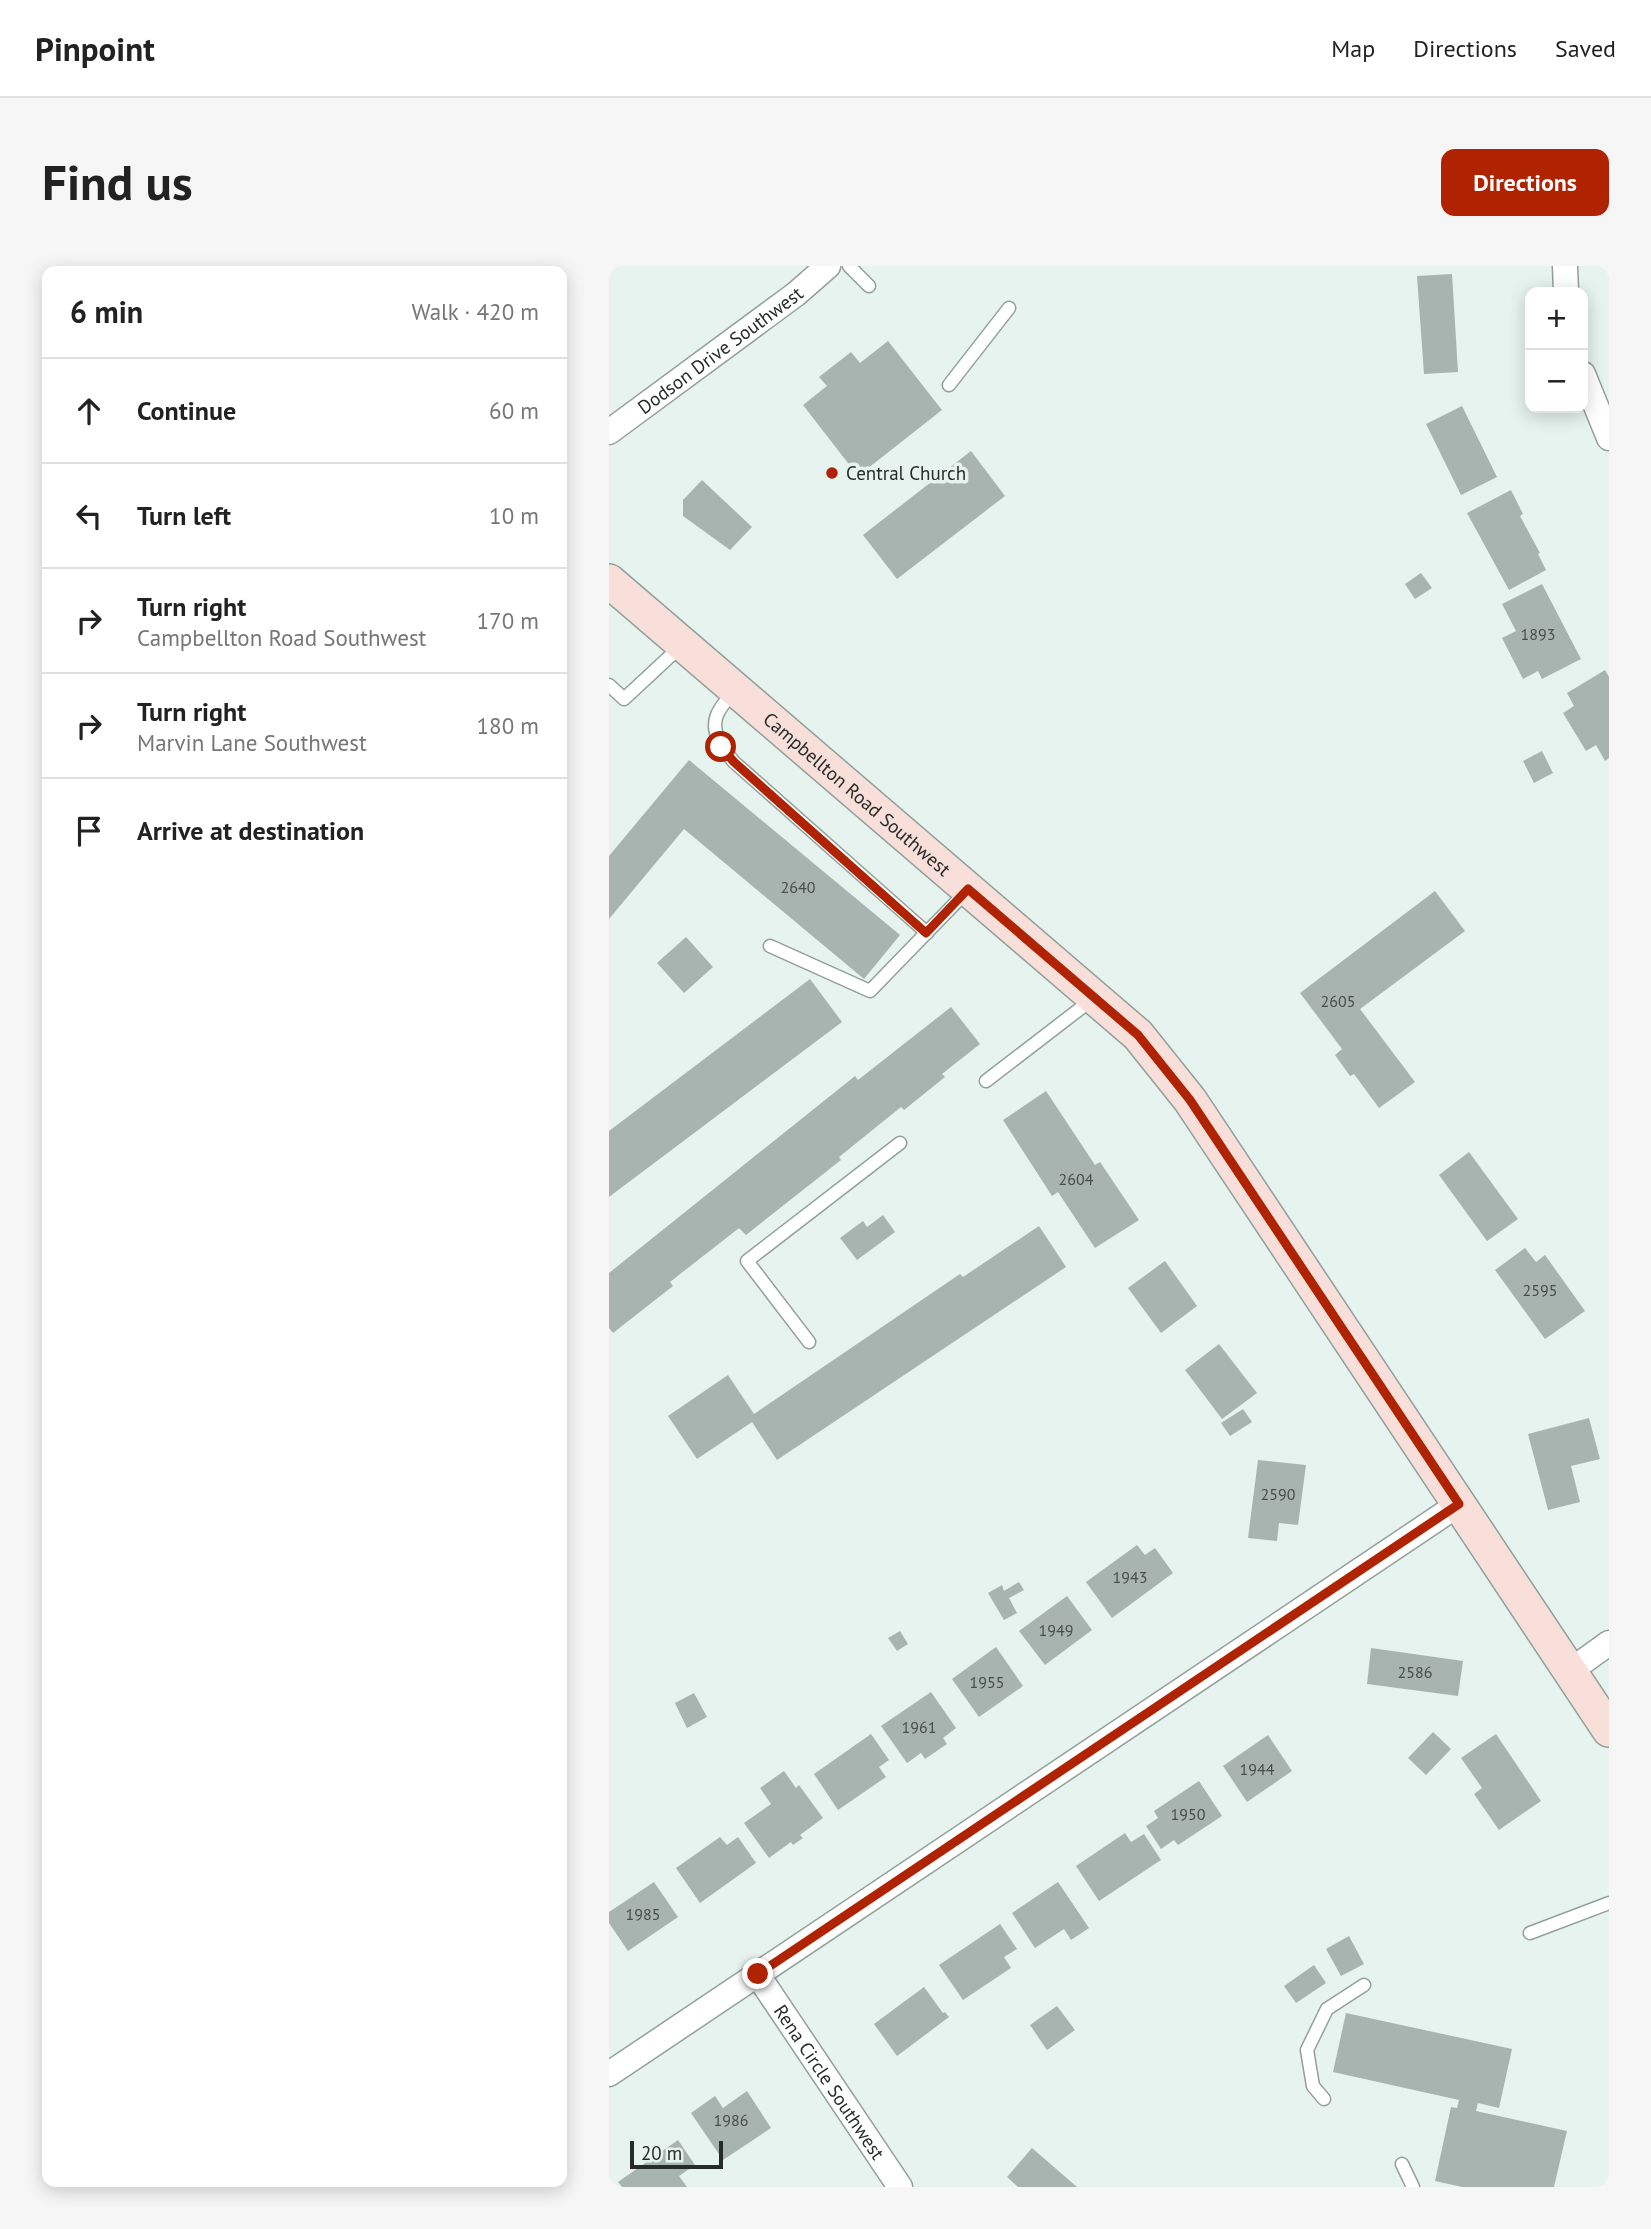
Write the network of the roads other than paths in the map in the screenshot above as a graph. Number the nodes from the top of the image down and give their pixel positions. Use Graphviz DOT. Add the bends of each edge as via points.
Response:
graph roads {
  1 [pos="828,266"];
  2 [pos="849,266"];
  3 [pos="1565,266"];
  4 [pos="869,286"];
  5 [pos="1566,287"];
  6 [pos="1009,309"];
  7 [pos="949,385"];
  8 [pos="1588,386"];
  9 [pos="609,432"];
  10 [pos="1609,438"];
  11 [pos="609,581"];
  12 [pos="683,644"];
  13 [pos="609,685"];
  14 [pos="735,689"];
  15 [pos="968,889"];
  16 [pos="926,933"];
  17 [pos="770,946"];
  18 [pos="1094,997"];
  19 [pos="986,1081"];
  20 [pos="900,1143"];
  21 [pos="809,1342"];
  22 [pos="1459,1504"];
  23 [pos="1609,1643"];
  24 [pos="1570,1671"];
  25 [pos="1609,1730"];
  26 [pos="1609,1903"];
  27 [pos="1530,1933"];
  28 [pos="758,1974"];
  29 [pos="1364,1985"];
  30 [pos="609,2074"];
  31 [pos="1324,2099"];
  32 [pos="1402,2164"];
  33 [pos="900,2187"];
  34 [pos="1413,2187"];
  1 -- 9 [label="street, Dodson Drive Southwest"];
  2 -- 4 [label="lane"];
  3 -- 5 [label="street"];
  6 -- 7 [label="lane"];
  8 -- 10 [label="street"];
  11 -- 12 [label="main road, Campbellton Road Southwest"];
  12 -- 13 [label="lane" via="624,699"];
  12 -- 14 [label="main road, Campbellton Road Southwest"];
  14 -- 15 [label="main road, Campbellton Road Southwest"];
  14 -- 16 [label="lane" via="716,716 721,747"];
  15 -- 16 [label="lane"];
  15 -- 18 [label="main road, Campbellton Road Southwest"];
  16 -- 17 [label="lane" via="870,991"];
  18 -- 19 [label="lane"];
  18 -- 22 [label="main road, Campbellton Road Southwest" via="1138,1035 1190,1100"];
  20 -- 21 [label="lane" via="747,1261"];
  22 -- 24 [label="main road, Campbellton Road Southwest"];
  22 -- 28 [label="street"];
  23 -- 24 [label="street"];
  24 -- 25 [label="main road, Campbellton Road Southwest"];
  26 -- 27 [label="lane"];
  28 -- 30 [label="street"];
  28 -- 33 [label="street, Rena Circle Southwest"];
  29 -- 31 [label="lane" via="1327,2009 1307,2050 1313,2086"];
  32 -- 34 [label="lane"];
}
